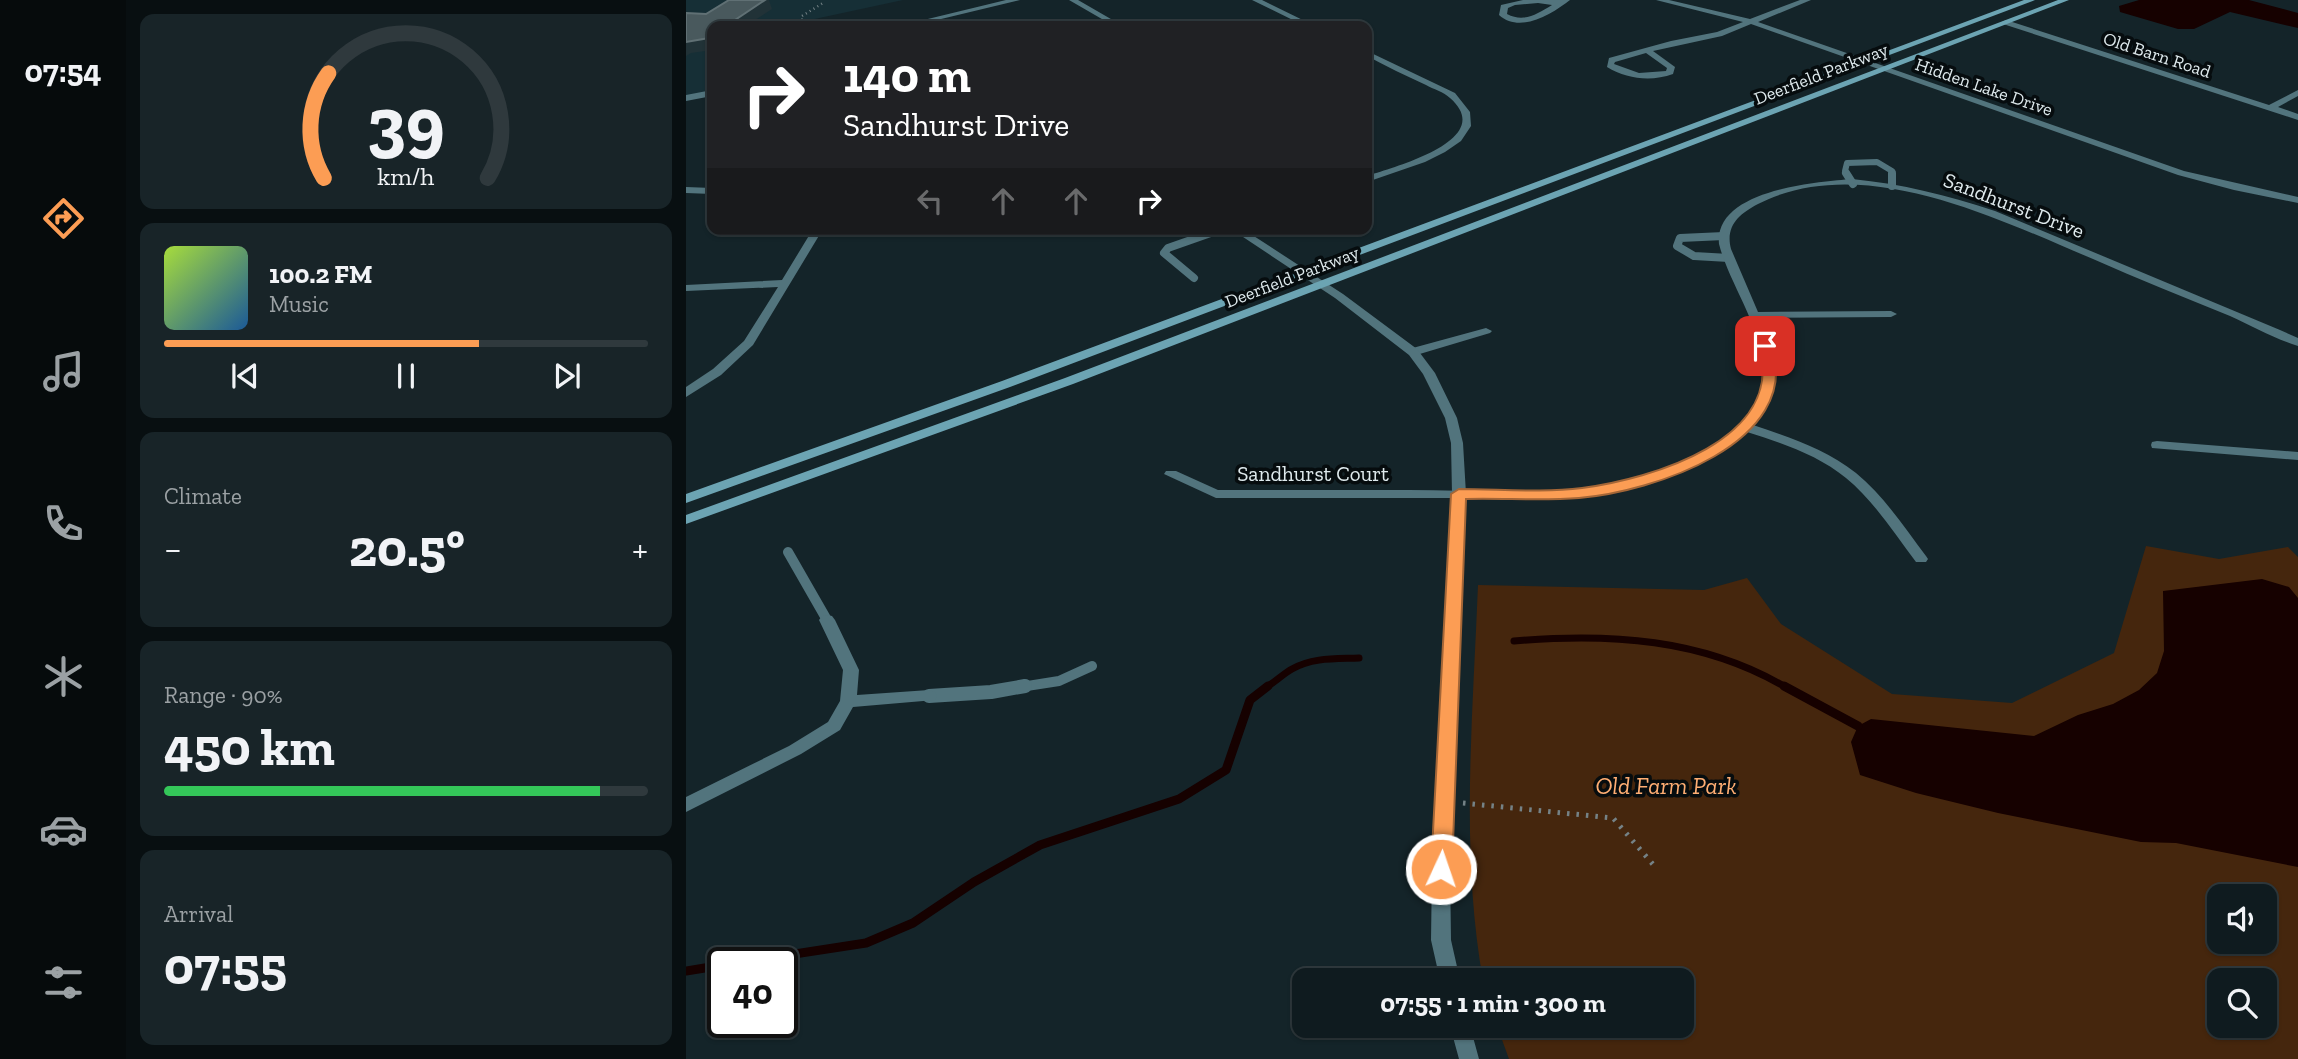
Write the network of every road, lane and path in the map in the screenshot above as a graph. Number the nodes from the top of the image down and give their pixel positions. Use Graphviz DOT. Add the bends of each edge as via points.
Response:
graph roads {
  1 [pos="1016,0"];
  2 [pos="1073,0"];
  3 [pos="1256,0"];
  4 [pos="1660,0"];
  5 [pos="1807,0"];
  6 [pos="2031,0"];
  7 [pos="2065,0"];
  8 [pos="1562,2"];
  9 [pos="823,3"];
  10 [pos="805,21"];
  11 [pos="925,21"];
  12 [pos="1110,21"];
  13 [pos="1300,21"];
  14 [pos="1752,22"];
  15 [pos="2006,22"];
  16 [pos="1647,50"];
  17 [pos="1372,55"];
  18 [pos="1865,62"];
  19 [pos="1884,69"];
  20 [pos="2298,93"];
  21 [pos="707,94"];
  22 [pos="686,99"];
  23 [pos="2270,108"];
  24 [pos="2298,117"];
  25 [pos="1372,168"];
  26 [pos="1382,173"];
  27 [pos="1372,176"];
  28 [pos="1853,184"];
  29 [pos="1892,186"];
  30 [pos="686,190"];
  31 [pos="707,191"];
  32 [pos="2298,200"];
  33 [pos="815,235"];
  34 [pos="1206,235"];
  35 [pos="1245,235"];
  36 [pos="1724,236"];
  37 [pos="1729,258"];
  38 [pos="1304,273"];
  39 [pos="1194,278"];
  40 [pos="787,283"];
  41 [pos="1321,284"];
  42 [pos="686,288"];
  43 [pos="1891,314"];
  44 [pos="1752,315"];
  45 [pos="1486,331"];
  46 [pos="2298,342"];
  47 [pos="1413,352"];
  48 [pos="686,393"];
  49 [pos="1746,427"];
  50 [pos="2157,445"];
  51 [pos="2298,456"];
  52 [pos="1171,474"];
  53 [pos="1459,494"];
  54 [pos="686,499"];
  55 [pos="686,520"];
  56 [pos="788,552"];
  57 [pos="1921,559"];
  58 [pos="827,620"];
  59 [pos="1092,666"];
  60 [pos="929,696"];
  61 [pos="848,701"];
  62 [pos="1444,802"];
  63 [pos="686,805"];
  64 [pos="1657,869"];
  65 [pos="1447,968"];
  66 [pos="1463,1038"];
  67 [pos="1469,1059"];
  1 -- 11 [label="street"];
  2 -- 12 [label="street"];
  3 -- 13 [label="street"];
  4 -- 14 [label="street, Hidden Lake Drive"];
  5 -- 14 [label="street"];
  6 -- 18 [label="main road, Deerfield Parkway"];
  7 -- 15 [label="main road, Deerfield Parkway"];
  8 -- 8 [label="street" via="1514,3 1504,7 1503,15 1530,19"];
  9 -- 10 [label="path" via="802,16"];
  14 -- 16 [label="street"];
  14 -- 18 [label="street, Hidden Lake Drive"];
  15 -- 19 [label="main road, Deerfield Parkway"];
  15 -- 23 [label="street, Old Barn Road"];
  16 -- 16 [label="street" via="1612,60 1610,65 1646,76 1670,72 1671,67"];
  17 -- 26 [label="street" via="1452,95 1468,118 1463,134 1444,150"];
  18 -- 19 [label="street, Hidden Lake Drive"];
  18 -- 38 [label="main road, Deerfield Parkway"];
  19 -- 32 [label="street, Hidden Lake Drive" via="2181,173"];
  19 -- 41 [label="main road, Deerfield Parkway"];
  20 -- 23 [label="street"];
  21 -- 22 [label="street"];
  23 -- 24 [label="street, Old Barn Road"];
  25 -- 26 [label="street"];
  26 -- 27 [label="street"];
  28 -- 29 [label="street, Sandhurst Drive"];
  28 -- 29 [label="lane" via="1845,171 1847,163 1877,162 1892,171"];
  28 -- 36 [label="street, Sandhurst Drive" via="1771,195 1733,217"];
  29 -- 46 [label="street, Sandhurst Drive" via="1973,206"];
  30 -- 31 [label="street"];
  33 -- 40 [label="street"];
  34 -- 39 [label="lane" via="1165,250 1169,259"];
  35 -- 38 [label="street"];
  36 -- 37 [label="street"];
  36 -- 37 [label="lane" via="1680,238 1677,246 1693,256"];
  37 -- 44 [label="street"];
  38 -- 41 [label="street"];
  38 -- 54 [label="main road, Deerfield Parkway"];
  40 -- 42 [label="street"];
  40 -- 48 [label="street" via="749,343"];
  41 -- 47 [label="street"];
  41 -- 55 [label="main road, Deerfield Parkway"];
  43 -- 44 [label="street"];
  44 -- 49 [label="street" via="1770,361 1770,375 1762,403"];
  45 -- 47 [label="street"];
  47 -- 53 [label="street" via="1451,418 1458,443"];
  49 -- 53 [label="street" via="1700,460 1616,488 1538,495"];
  49 -- 57 [label="street" via="1789,442 1849,474 1870,493"];
  50 -- 51 [label="street"];
  52 -- 53 [label="street, Sandhurst Court" via="1216,494"];
  53 -- 62 [label="street"];
  56 -- 58 [label="lane"];
  58 -- 61 [label="street" via="851,670"];
  59 -- 60 [label="lane" via="1059,681"];
  60 -- 61 [label="street"];
  61 -- 63 [label="street" via="834,726"];
  62 -- 64 [label="path" via="1612,818"];
  62 -- 65 [label="street" via="1441,940"];
  66 -- 67 [label="street"];
}
